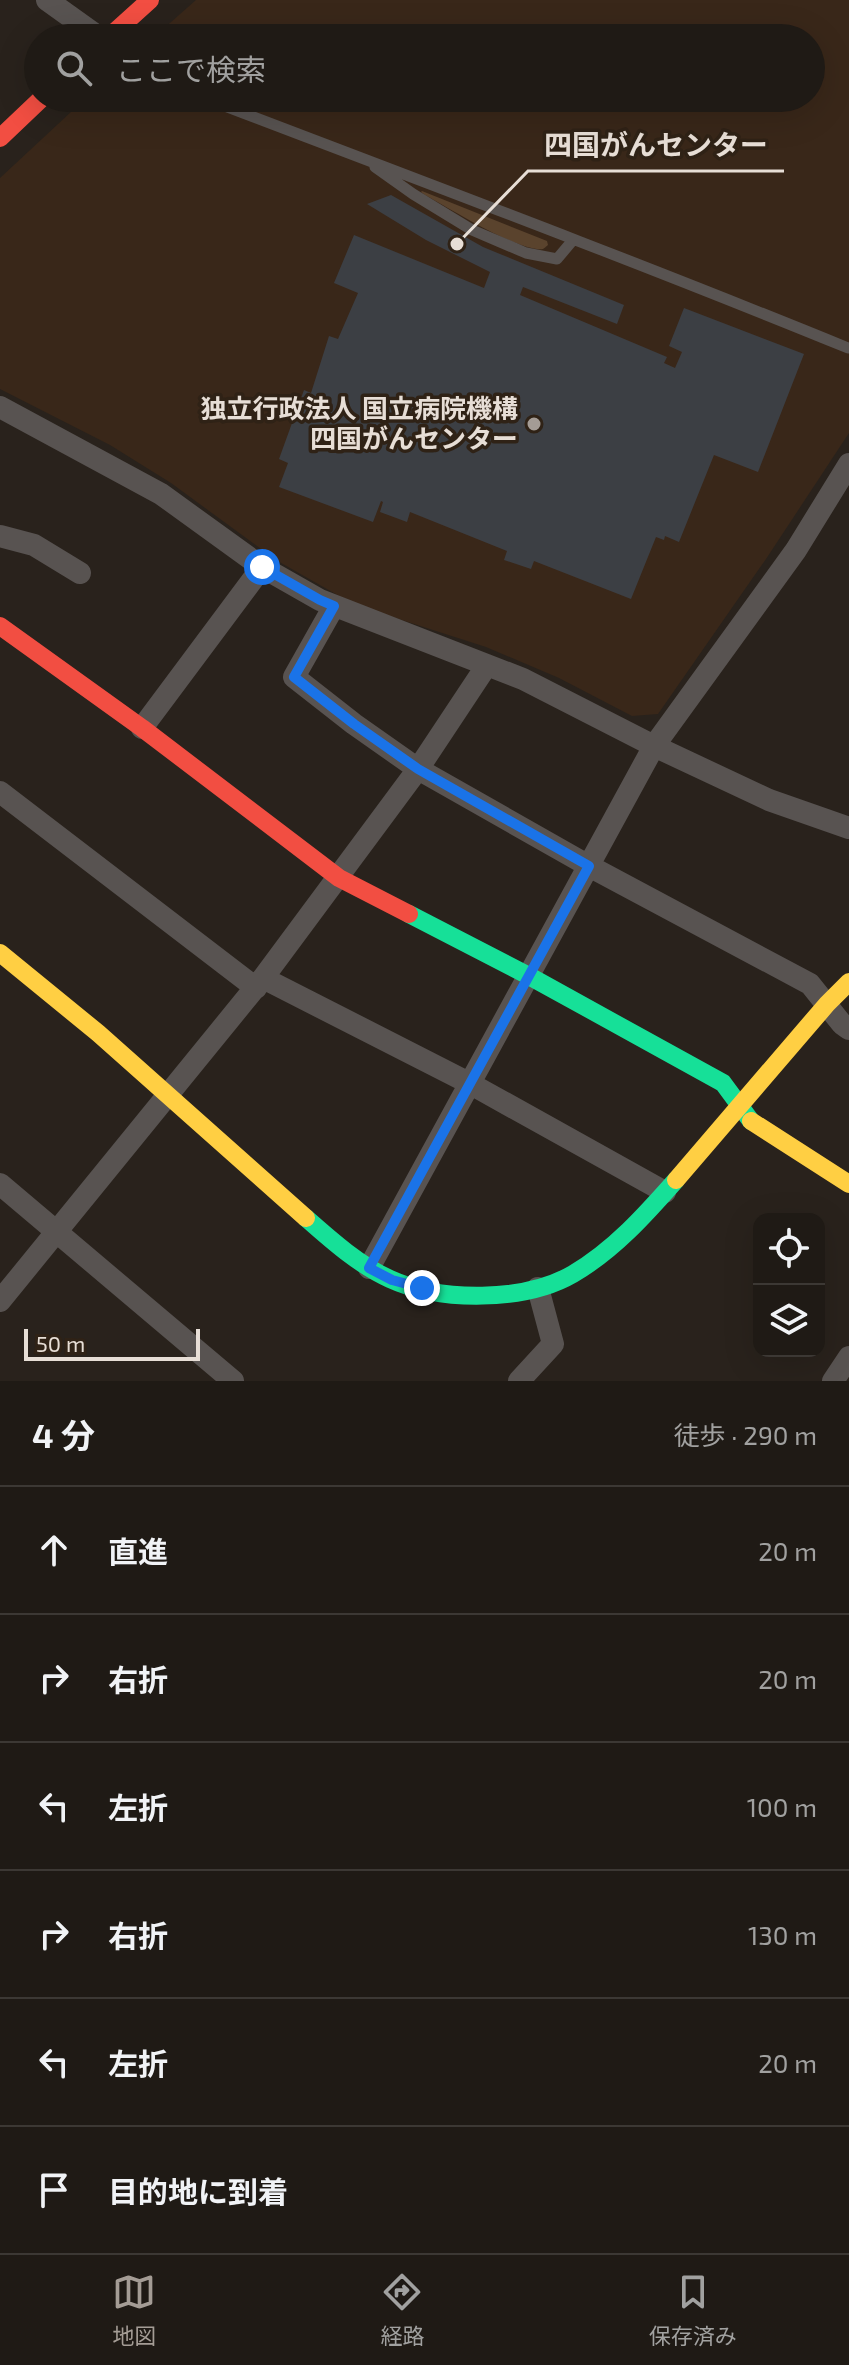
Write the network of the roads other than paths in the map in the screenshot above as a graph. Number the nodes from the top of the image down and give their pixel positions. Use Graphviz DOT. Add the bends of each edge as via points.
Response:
graph roads {
  1 [pos="47,0"];
  2 [pos="150,0"];
  3 [pos="80,24"];
  4 [pos="123,24"];
  5 [pos="27,112"];
  6 [pos="241,112"];
  7 [pos="0,138"];
  8 [pos="360,157"];
  9 [pos="573,240"];
  10 [pos="848,348"];
  11 [pos="0,407"];
  12 [pos="849,464"];
  13 [pos="0,536"];
  14 [pos="262,567"];
  15 [pos="80,573"];
  16 [pos="334,606"];
  17 [pos="0,626"];
  18 [pos="487,665"];
  19 [pos="142,728"];
  20 [pos="654,746"];
  21 [pos="418,769"];
  22 [pos="0,792"];
  23 [pos="849,828"];
  24 [pos="589,866"];
  25 [pos="339,878"];
  26 [pos="0,953"];
  27 [pos="529,976"];
  28 [pos="849,982"];
  29 [pos="260,983"];
  30 [pos="827,1004"];
  31 [pos="849,1029"];
  32 [pos="469,1083"];
  33 [pos="169,1096"];
  34 [pos="741,1105"];
  35 [pos="0,1184"];
  36 [pos="849,1184"];
  37 [pos="665,1192"];
  38 [pos="58,1231"];
  39 [pos="369,1268"];
  40 [pos="538,1288"];
  41 [pos="0,1301"];
  42 [pos="849,1357"];
  43 [pos="233,1381"];
  44 [pos="519,1381"];
  45 [pos="833,1381"];
  1 -- 3 [label="street"];
  2 -- 4 [label="street"];
  5 -- 7 [label="street"];
  6 -- 8 [label="lane"];
  8 -- 9 [label="lane"];
  8 -- 9 [label="lane" via="472,230 526,253 557,259"];
  9 -- 10 [label="lane"];
  11 -- 14 [label="street" via="161,494"];
  12 -- 20 [label="street" via="796,550"];
  13 -- 15 [label="street" via="34,545"];
  14 -- 16 [label="street"];
  14 -- 19 [label="street"];
  16 -- 18 [label="street"];
  16 -- 21 [label="street" via="294,677"];
  17 -- 19 [label="street"];
  18 -- 20 [label="street"];
  18 -- 21 [label="street"];
  19 -- 25 [label="street"];
  20 -- 23 [label="street" via="769,800"];
  20 -- 24 [label="street"];
  21 -- 24 [label="street"];
  21 -- 25 [label="street"];
  22 -- 29 [label="street"];
  24 -- 27 [label="street"];
  24 -- 30 [label="street" via="810,984"];
  25 -- 27 [label="street"];
  25 -- 29 [label="street"];
  26 -- 33 [label="street"];
  27 -- 32 [label="street"];
  27 -- 34 [label="street" via="723,1083"];
  28 -- 30 [label="street"];
  29 -- 32 [label="street"];
  29 -- 33 [label="street"];
  30 -- 31 [label="street"];
  30 -- 34 [label="street"];
  32 -- 37 [label="street"];
  32 -- 39 [label="street"];
  33 -- 38 [label="street"];
  33 -- 39 [label="street"];
  34 -- 36 [label="street" via="754,1125"];
  34 -- 37 [label="street"];
  35 -- 38 [label="street"];
  37 -- 40 [label="street" via="600,1255"];
  38 -- 41 [label="street"];
  38 -- 43 [label="street"];
  39 -- 40 [label="street" via="392,1280 461,1296"];
  40 -- 44 [label="street" via="553,1344"];
  42 -- 45 [label="street"];
}
